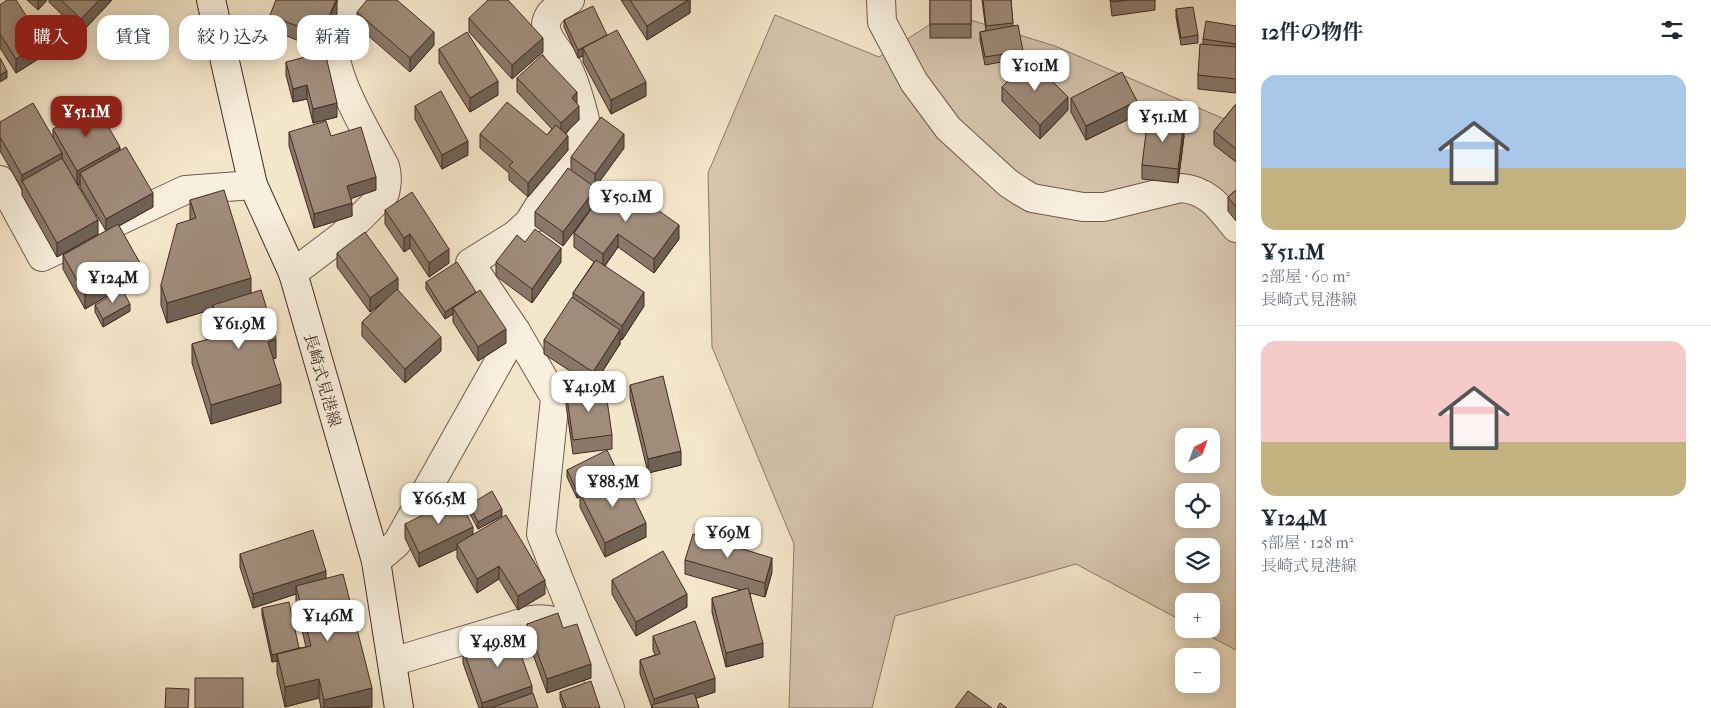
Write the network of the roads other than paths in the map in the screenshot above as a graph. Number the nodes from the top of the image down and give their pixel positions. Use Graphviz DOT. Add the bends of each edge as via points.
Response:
graph roads {
  1 [pos="211,0"];
  2 [pos="354,0"];
  3 [pos="570,0"];
  4 [pos="881,0"];
  5 [pos="0,180"];
  6 [pos="253,185"];
  7 [pos="1236,228"];
  8 [pos="292,273"];
  9 [pos="516,331"];
  10 [pos="376,561"];
  11 [pos="582,638"];
  12 [pos="392,662"];
  13 [pos="399,708"];
  14 [pos="610,708"];
  1 -- 6 [label="street, 長崎式見港線"];
  2 -- 8 [label="street" via="335,44 335,54 354,108 388,174 385,193 342,236"];
  3 -- 9 [label="street" via="550,13 546,28 565,61 582,103 587,128 529,222 515,236 470,263"];
  4 -- 7 [label="street" via="882,22 914,82 948,128 1020,191 1032,198 1104,207 1181,188 1191,189 1206,194"];
  5 -- 6 [label="street" via="42,257 185,190"];
  6 -- 8 [label="street, 長崎式見港線"];
  8 -- 10 [label="street, 長崎式見港線"];
  9 -- 10 [label="street" via="397,543"];
  9 -- 11 [label="street" via="555,398 542,534"];
  10 -- 12 [label="street, 長崎式見港線"];
  11 -- 12 [label="street" via="563,624 544,618"];
  11 -- 14 [label="street"];
  12 -- 13 [label="street, 長崎式見港線"];
}
